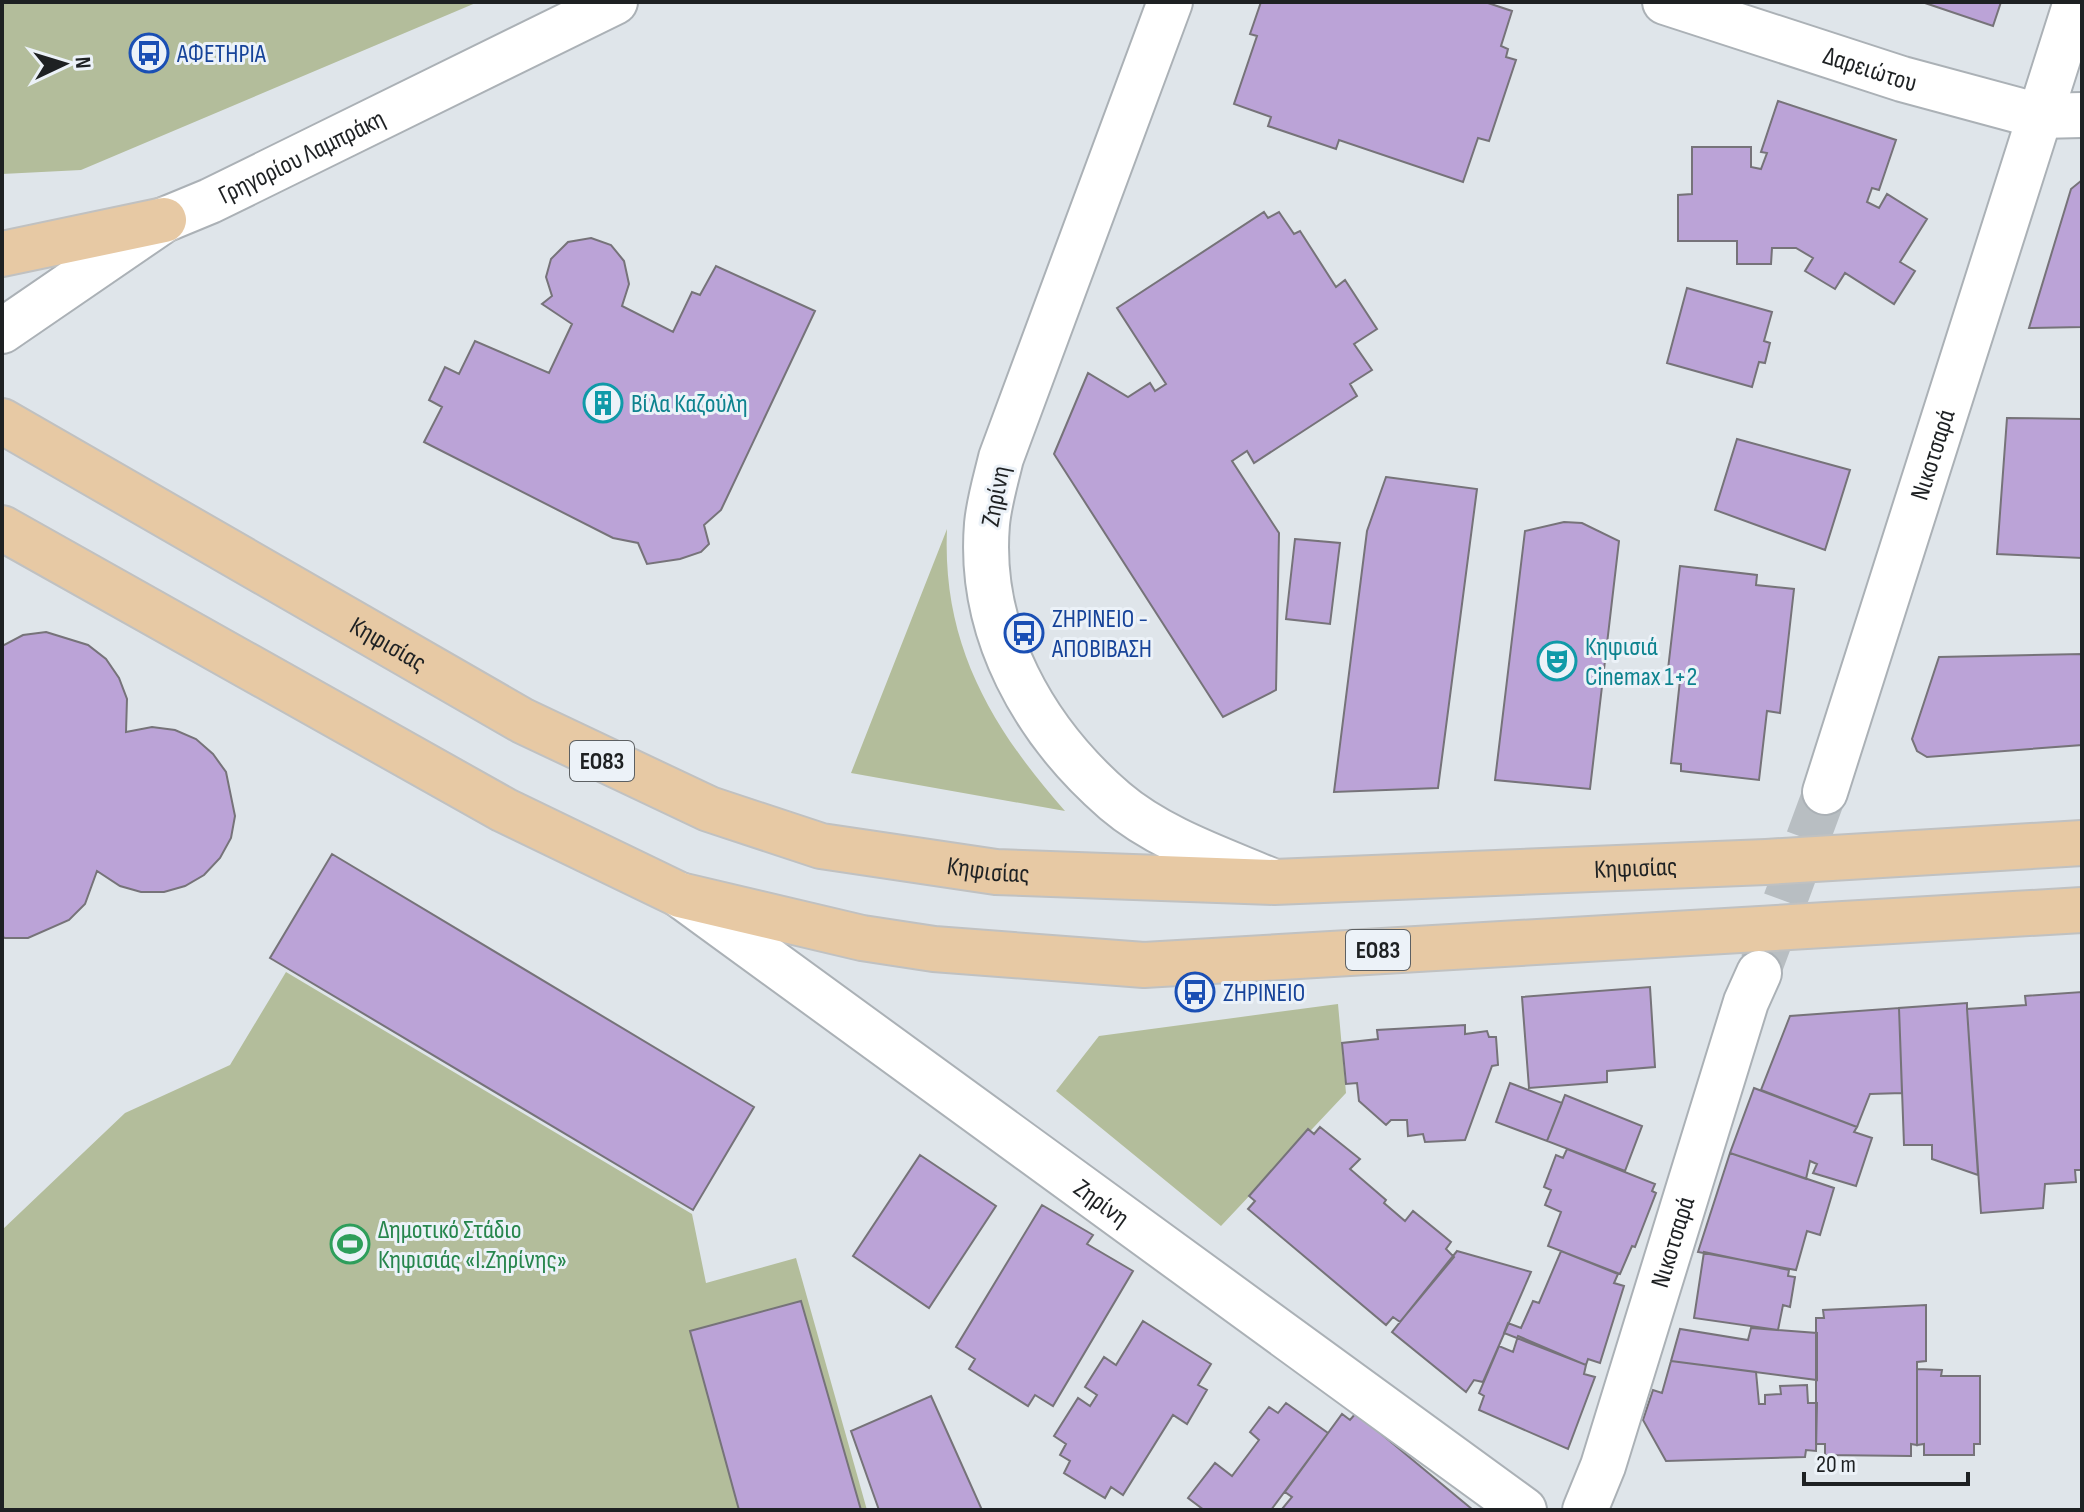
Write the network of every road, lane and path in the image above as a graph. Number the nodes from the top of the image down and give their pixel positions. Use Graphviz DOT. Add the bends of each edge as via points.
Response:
graph roads {
  1 [pos="615,2"];
  2 [pos="1170,2"];
  3 [pos="1665,2"];
  4 [pos="2076,2"];
  5 [pos="2082,115"];
  6 [pos="2039,116"];
  7 [pos="164,220"];
  8 [pos="2,254"];
  9 [pos="2,331"];
  10 [pos="2,421"];
  11 [pos="2,528"];
  12 [pos="1825,792"];
  13 [pos="2082,843"];
  14 [pos="1274,882"];
  15 [pos="680,895"];
  16 [pos="2082,910"];
  17 [pos="1759,973"];
  18 [pos="1524,1510"];
  19 [pos="1585,1510"];
  1 -- 7 [label="street, Γρηγορίου Λαμπράκη"];
  2 -- 14 [label="street, Ζηρίνη" via="1001,458 987,521 986,572 1006,656 1031,704 1116,802 1184,843"];
  3 -- 6 [label="street, Δαρειώτου" via="1902,79"];
  4 -- 6 [label="street, Νικοτσαρά"];
  5 -- 6 [label="street, Δαρειώτου"];
  6 -- 12 [label="street, Νικοτσαρά"];
  7 -- 8 [label="main road"];
  7 -- 9 [label="street, Γρηγορίου Λαμπράκη"];
  10 -- 14 [label="main road, Κηφισίας / ΕΟ83" via="523,721 709,809 821,846 996,872"];
  11 -- 15 [label="main road, ΕΟ83" via="504,810"];
  13 -- 14 [label="main road, Κηφισίας / ΕΟ83"];
  15 -- 16 [label="main road, ΕΟ83" via="934,949 1144,965"];
  15 -- 18 [label="street, Ζηρίνη"];
  17 -- 19 [label="street, Νικοτσαρά"];
}
